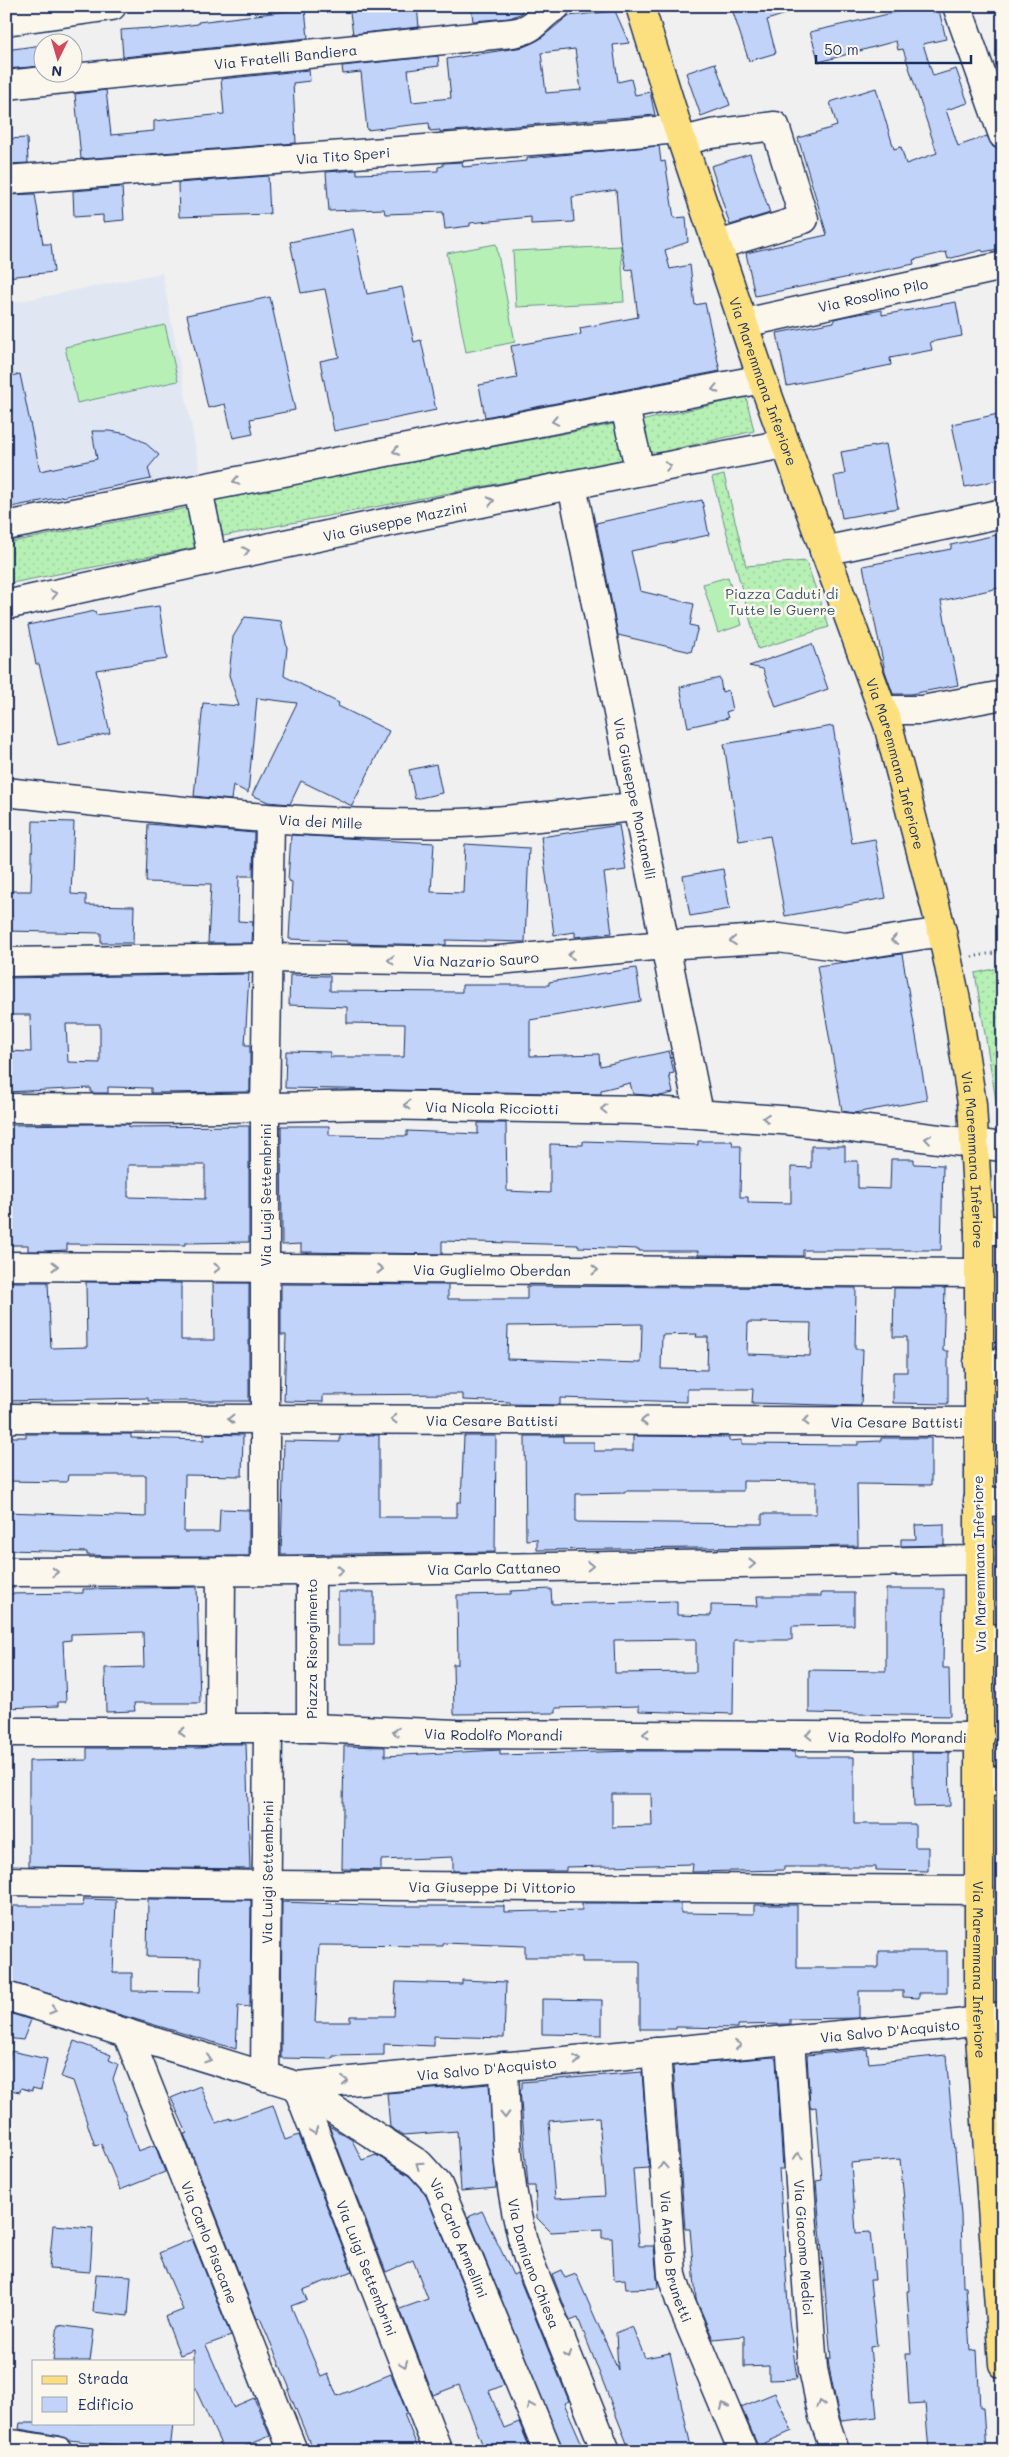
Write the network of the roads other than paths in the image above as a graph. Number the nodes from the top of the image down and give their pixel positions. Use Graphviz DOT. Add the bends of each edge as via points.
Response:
graph roads {
  1 [pos="112,6"];
  2 [pos="556,6"];
  3 [pos="640,6"];
  4 [pos="957,6"];
  5 [pos="6,21"];
  6 [pos="6,85"];
  7 [pos="680,135"];
  8 [pos="1003,135"];
  9 [pos="6,180"];
  10 [pos="718,245"];
  11 [pos="1003,266"];
  12 [pos="744,323"];
  13 [pos="762,380"];
  14 [pos="625,408"];
  15 [pos="785,444"];
  16 [pos="640,471"];
  17 [pos="572,485"];
  18 [pos="198,488"];
  19 [pos="1003,513"];
  20 [pos="6,526"];
  21 [pos="824,550"];
  22 [pos="212,558"];
  23 [pos="6,605"];
  24 [pos="1003,695"];
  25 [pos="883,710"];
  26 [pos="6,792"];
  27 [pos="636,807"];
  28 [pos="270,820"];
  29 [pos="942,932"];
  30 [pos="664,946"];
  31 [pos="266,958"];
  32 [pos="6,962"];
  33 [pos="265,1107"];
  34 [pos="6,1108"];
  35 [pos="698,1113"];
  36 [pos="976,1145"];
  37 [pos="1003,1147"];
  38 [pos="991,1230"];
  39 [pos="6,1266"];
  40 [pos="266,1268"];
  41 [pos="979,1273"];
  42 [pos="991,1363"];
  43 [pos="6,1418"];
  44 [pos="266,1419"];
  45 [pos="978,1422"];
  46 [pos="991,1501"];
  47 [pos="980,1560"];
  48 [pos="265,1570"];
  49 [pos="311,1570"];
  50 [pos="221,1571"];
  51 [pos="6,1572"];
  52 [pos="991,1639"];
  53 [pos="220,1728"];
  54 [pos="268,1728"];
  55 [pos="311,1728"];
  56 [pos="6,1732"];
  57 [pos="980,1737"];
  58 [pos="992,1780"];
  59 [pos="6,1881"];
  60 [pos="267,1885"];
  61 [pos="979,1890"];
  62 [pos="6,1996"];
  63 [pos="991,2018"];
  64 [pos="127,2033"];
  65 [pos="790,2040"];
  66 [pos="656,2052"];
  67 [pos="504,2066"];
  68 [pos="265,2077"];
  69 [pos="297,2086"];
  70 [pos="996,2177"];
  71 [pos="1001,2334"];
  72 [pos="1003,2364"];
  73 [pos="6,2444"];
  74 [pos="289,2449"];
  75 [pos="58,2451"];
  76 [pos="438,2451"];
  77 [pos="548,2451"];
  78 [pos="606,2451"];
  79 [pos="743,2451"];
  80 [pos="835,2451"];
  1 -- 5 [label="street"];
  2 -- 6 [label="street, Via Fratelli Bandiera" via="534,25 512,33"];
  3 -- 7 [label="main road, Via Maremmana Inferiore"];
  4 -- 8 [label="street"];
  7 -- 9 [label="street, Via Tito Speri" via="600,136"];
  7 -- 10 [label="main road, Via Maremmana Inferiore"];
  7 -- 10 [label="street, Via Tito Speri" via="775,126 804,219"];
  10 -- 12 [label="main road, Via Maremmana Inferiore"];
  11 -- 12 [label="street, Via Rosolino Pilo"];
  12 -- 13 [label="main road, Via Maremmana Inferiore"];
  13 -- 14 [label="street, one-way"];
  13 -- 15 [label="main road, Via Maremmana Inferiore"];
  14 -- 16 [label="street"];
  14 -- 18 [label="street, one-way"];
  16 -- 15 [label="street, Via Giuseppe Mazzini, one-way"];
  15 -- 21 [label="main road, Via Maremmana Inferiore"];
  16 -- 17 [label="street, Via Giuseppe Mazzini"];
  22 -- 17 [label="street, Via Giuseppe Mazzini, one-way"];
  17 -- 27 [label="street, Via Giuseppe Montanelli"];
  18 -- 20 [label="street"];
  18 -- 22 [label="street"];
  19 -- 21 [label="street"];
  21 -- 25 [label="main road, Via Maremmana Inferiore"];
  23 -- 22 [label="street, Via Giuseppe Mazzini, one-way"];
  24 -- 25 [label="street" via="922,710"];
  25 -- 29 [label="main road, Via Maremmana Inferiore"];
  26 -- 28 [label="street, Via dei Mille"];
  27 -- 28 [label="street, Via dei Mille" via="467,823"];
  27 -- 30 [label="street, Via Giuseppe Montanelli"];
  28 -- 31 [label="street, Via Luigi Settembrini"];
  29 -- 30 [label="street, Via Nazario Sauro, one-way" via="845,948 784,938"];
  29 -- 36 [label="main road, Via Maremmana Inferiore" via="965,1054"];
  30 -- 31 [label="street, Via Nazario Sauro, one-way" via="488,961"];
  30 -- 35 [label="street, Via Giuseppe Montanelli"];
  31 -- 32 [label="street, Via Nazario Sauro"];
  31 -- 33 [label="street, Via Luigi Settembrini"];
  33 -- 34 [label="street, Via Nicola Ricciotti"];
  35 -- 33 [label="street, Via Nicola Ricciotti, one-way" via="374,1104"];
  33 -- 40 [label="street, Via Luigi Settembrini"];
  36 -- 35 [label="street, Via Nicola Ricciotti, one-way" via="819,1124"];
  36 -- 37 [label="street, Via Nicola Ricciotti"];
  36 -- 38 [label="main road, Via Maremmana Inferiore"];
  38 -- 41 [label="main road, Via Maremmana Inferiore"];
  39 -- 40 [label="street, Via Guglielmo Oberdan, one-way"];
  40 -- 41 [label="street, Via Guglielmo Oberdan, one-way"];
  40 -- 44 [label="street, Via Luigi Settembrini"];
  41 -- 42 [label="main road, Via Maremmana Inferiore"];
  42 -- 45 [label="main road, Via Maremmana Inferiore"];
  44 -- 43 [label="street, Via Cesare Battisti, one-way"];
  45 -- 44 [label="street, Via Cesare Battisti, one-way"];
  44 -- 48 [label="street, Via Luigi Settembrini"];
  45 -- 46 [label="main road, Via Maremmana Inferiore"];
  46 -- 47 [label="main road, Via Maremmana Inferiore"];
  49 -- 47 [label="street, Via Carlo Cattaneo, one-way"];
  47 -- 52 [label="main road, Via Maremmana Inferiore"];
  48 -- 49 [label="street, Via Carlo Cattaneo"];
  48 -- 50 [label="street, Via Carlo Cattaneo"];
  49 -- 55 [label="street, Piazza Risorgimento"];
  51 -- 50 [label="street, Via Carlo Cattaneo, one-way"];
  50 -- 53 [label="street"];
  52 -- 57 [label="main road, Via Maremmana Inferiore"];
  53 -- 54 [label="street, Via Rodolfo Morandi"];
  53 -- 56 [label="street, Via Rodolfo Morandi, one-way" via="203,1732"];
  54 -- 55 [label="street, Via Rodolfo Morandi"];
  54 -- 60 [label="street, Via Luigi Settembrini"];
  57 -- 55 [label="street, Via Rodolfo Morandi, one-way" via="457,1734"];
  57 -- 58 [label="main road, Via Maremmana Inferiore"];
  58 -- 61 [label="main road, Via Maremmana Inferiore"];
  59 -- 60 [label="street, Via Giuseppe Di Vittorio"];
  60 -- 61 [label="street, Via Giuseppe Di Vittorio"];
  60 -- 68 [label="street, Via Luigi Settembrini"];
  61 -- 63 [label="main road, Via Maremmana Inferiore"];
  62 -- 64 [label="street, Via Salvo D'Acquisto, one-way"];
  63 -- 65 [label="street, Via Salvo D'Acquisto"];
  63 -- 70 [label="main road, Via Maremmana Inferiore"];
  64 -- 68 [label="street, Via Salvo D'Acquisto, one-way"];
  64 -- 74 [label="street, Via Carlo Pisacane"];
  66 -- 65 [label="street, Via Salvo D'Acquisto, one-way"];
  80 -- 65 [label="street, Via Giacomo Medici, one-way" via="823,2416 813,2368"];
  67 -- 66 [label="street, Via Salvo D'Acquisto, one-way"];
  79 -- 66 [label="street, Via Angelo Brunetti, one-way" via="672,2275"];
  69 -- 67 [label="street, Via Salvo D'Acquisto, one-way"];
  67 -- 78 [label="street, Via Damiano Chiesa, one-way" via="507,2163 522,2236"];
  68 -- 69 [label="street, Via Salvo D'Acquisto"];
  69 -- 76 [label="street, Via Luigi Settembrini, one-way"];
  77 -- 69 [label="street, Via Carlo Armellini, one-way" via="438,2185 419,2164"];
  70 -- 71 [label="main road, Via Maremmana Inferiore"];
  71 -- 72 [label="main road, Via Maremmana Inferiore"];
  73 -- 75 [label="street"];
}
